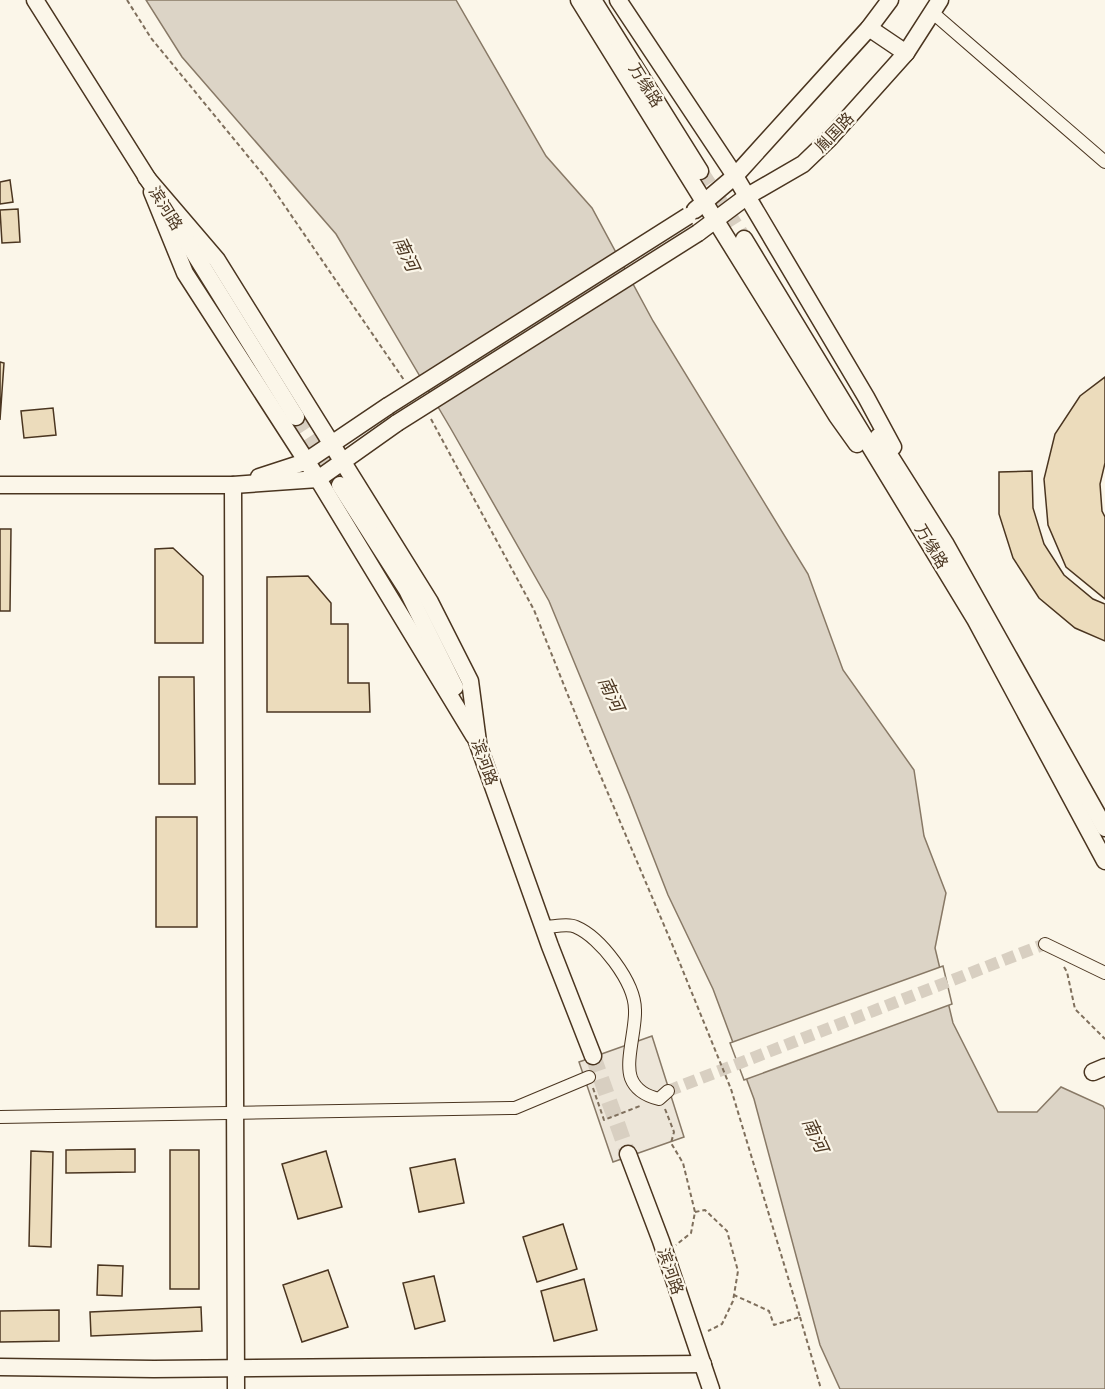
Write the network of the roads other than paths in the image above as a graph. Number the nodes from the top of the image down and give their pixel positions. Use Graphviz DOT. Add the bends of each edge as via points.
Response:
graph roads {
  1 [pos="35,0"];
  2 [pos="579,0"];
  3 [pos="593,0"];
  4 [pos="602,0"];
  5 [pos="618,0"];
  6 [pos="890,0"];
  7 [pos="936,6"];
  8 [pos="869,28"];
  9 [pos="906,53"];
  10 [pos="1105,162"];
  11 [pos="146,177"];
  12 [pos="735,177"];
  13 [pos="746,197"];
  14 [pos="704,203"];
  15 [pos="715,219"];
  16 [pos="296,417"];
  17 [pos="332,444"];
  18 [pos="305,462"];
  19 [pos="343,463"];
  20 [pos="318,479"];
  21 [pos="0,485"];
  22 [pos="233,485"];
  23 [pos="340,485"];
  24 [pos="945,543"];
  25 [pos="946,570"];
  26 [pos="478,742"];
  27 [pos="1105,828"];
  28 [pos="1105,861"];
  29 [pos="544,927"];
  30 [pos="1045,944"];
  31 [pos="1105,973"];
  32 [pos="592,1056"];
  33 [pos="589,1077"];
  34 [pos="664,1095"];
  35 [pos="234,1113"];
  36 [pos="0,1117"];
  37 [pos="628,1154"];
  38 [pos="703,1365"];
  39 [pos="0,1367"];
  40 [pos="236,1368"];
  41 [pos="236,1389"];
  42 [pos="711,1389"];
  1 -- 11 [label="main road, 滨河路"];
  2 -- 14 [label="main road"];
  3 -- 4 [label="main road, 万缘路" via="705,169"];
  5 -- 12 [label="main road"];
  6 -- 8 [label="main road"];
  7 -- 9 [label="main road, 胤国路"];
  7 -- 10 [label="street"];
  8 -- 9 [label="main road"];
  8 -- 12 [label="main road"];
  9 -- 13 [label="main road, 胤国路" via="803,164"];
  11 -- 16 [label="main road, 滨河路"];
  11 -- 17 [label="main road" via="218,260"];
  11 -- 18 [label="main road" via="185,273"];
  12 -- 13 [label="main road"];
  12 -- 14 [label="main road"];
  13 -- 15 [label="main road, 胤国路"];
  13 -- 24 [label="main road" via="866,397"];
  14 -- 15 [label="main road"];
  14 -- 17 [label="main road, bridge"];
  15 -- 19 [label="main road, 胤国路, bridge" via="397,423"];
  15 -- 25 [label="main road" via="837,416"];
  17 -- 18 [label="main road"];
  17 -- 19 [label="main road"];
  18 -- 20 [label="main road"];
  18 -- 22 [label="main road"];
  19 -- 20 [label="main road, 胤国路"];
  19 -- 26 [label="main road" via="430,602 470,681"];
  20 -- 22 [label="main road"];
  20 -- 26 [label="main road"];
  21 -- 22 [label="main road"];
  22 -- 35 [label="main road"];
  23 -- 26 [label="main road, 滨河路" via="407,590"];
  24 -- 25 [label="main road, 万缘路" via="748,237"];
  24 -- 27 [label="main road, 万缘路"];
  25 -- 28 [label="main road, 万缘路"];
  26 -- 29 [label="main road, 滨河路"];
  29 -- 32 [label="main road, 滨河路"];
  29 -- 34 [label="street" via="574,926 598,941 618,969 630,986 635,1006 631,1077 642,1092"];
  30 -- 31 [label="street"];
  33 -- 35 [label="street" via="515,1108"];
  35 -- 36 [label="street"];
  35 -- 40 [label="main road"];
  37 -- 38 [label="main road, 滨河路"];
  38 -- 40 [label="main road"];
  38 -- 42 [label="main road, 滨河路"];
  39 -- 40 [label="main road"];
  40 -- 41 [label="main road"];
}
